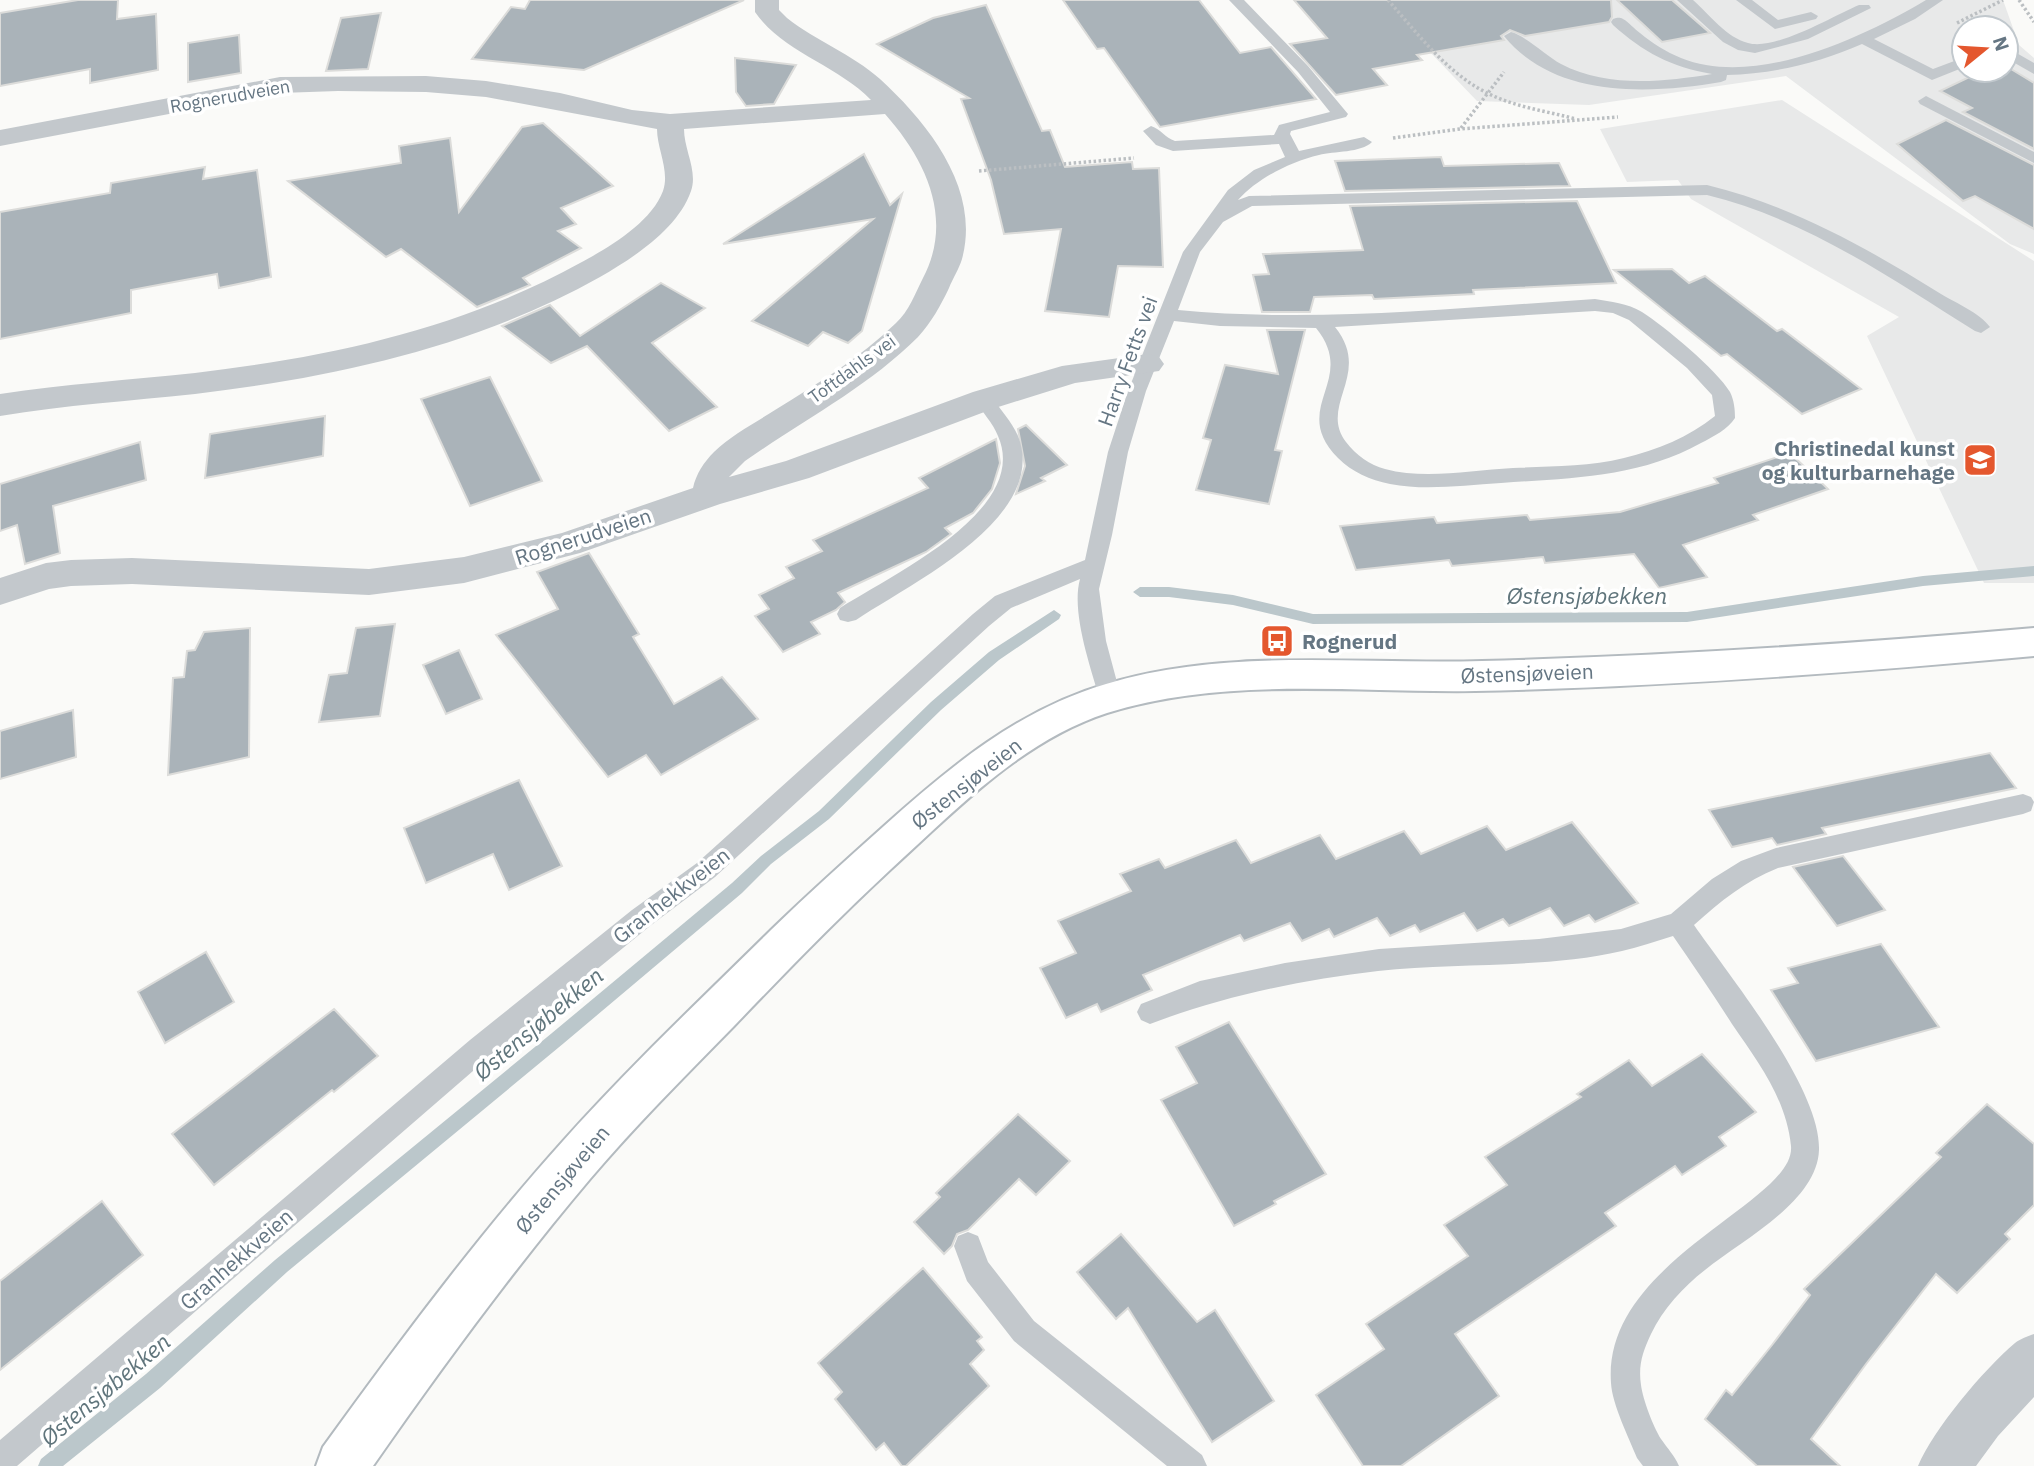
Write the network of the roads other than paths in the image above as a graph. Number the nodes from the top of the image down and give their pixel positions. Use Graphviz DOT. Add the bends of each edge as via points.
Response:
graph roads {
  1 [pos="767,0"];
  2 [pos="1236,0"];
  3 [pos="1684,0"];
  4 [pos="1743,0"];
  5 [pos="1936,0"];
  6 [pos="1864,8"];
  7 [pos="1897,21"];
  8 [pos="1618,22"];
  9 [pos="1511,36"];
  10 [pos="1861,38"];
  11 [pos="1950,68"];
  12 [pos="1755,70"];
  13 [pos="1926,101"];
  14 [pos="892,106"];
  15 [pos="670,122"];
  16 [pos="1152,131"];
  17 [pos="0,138"];
  18 [pos="1284,139"];
  19 [pos="1364,142"];
  20 [pos="1294,158"];
  21 [pos="2034,158"];
  22 [pos="1213,220"];
  23 [pos="1167,315"];
  24 [pos="1321,322"];
  25 [pos="1981,327"];
  26 [pos="1148,364"];
  27 [pos="984,400"];
  28 [pos="0,405"];
  29 [pos="709,495"];
  30 [pos="1094,565"];
  31 [pos="0,592"];
  32 [pos="848,614"];
  33 [pos="2034,642"];
  34 [pos="1110,697"];
  35 [pos="2023,804"];
  36 [pos="1679,922"];
  37 [pos="1150,1012"];
  38 [pos="968,1246"];
  39 [pos="2034,1359"];
  40 [pos="0,1460"];
  41 [pos="342,1466"];
  42 [pos="1191,1466"];
  43 [pos="1663,1466"];
  44 [pos="1944,1466"];
  1 -- 14 [label="street, Toftdahls vei" via="767,12 786,32 860,75"];
  2 -- 18 [label="lane" via="1340,114 1285,128"];
  3 -- 6 [label="lane" via="1734,43 1751,49 1778,44"];
  4 -- 6 [label="lane" via="1775,25 1844,6"];
  5 -- 7 [label="lane"];
  6 -- 7 [label="lane"];
  7 -- 10 [label="lane"];
  8 -- 12 [label="lane" via="1643,44 1685,64"];
  9 -- 12 [label="lane" via="1530,55 1556,69 1617,85 1677,84"];
  10 -- 11 [label="lane" via="1932,75"];
  10 -- 12 [label="lane"];
  13 -- 21 [label="lane"];
  14 -- 15 [label="street, Rognerudveien"];
  14 -- 29 [label="street, Toftdahls vei" via="924,145 946,185 953,223 948,257 922,311 907,329 865,365 733,453 716,470"];
  15 -- 17 [label="street, Rognerudveien" via="486,89 338,83 280,85"];
  15 -- 28 [label="street" via="680,182 675,198 654,221 623,249 583,274 491,317 417,342 302,368"];
  16 -- 18 [label="lane" via="1173,146"];
  18 -- 20 [label="lane"];
  19 -- 20 [label="lane, Harry Fetts vei"];
  20 -- 22 [label="lane, Harry Fetts vei" via="1260,173 1234,194"];
  22 -- 23 [label="lane, Harry Fetts vei" via="1192,252"];
  22 -- 25 [label="lane" via="1250,201 1707,190 1769,208"];
  23 -- 24 [label="lane" via="1214,321"];
  23 -- 26 [label="lane, Harry Fetts vei"];
  24 -- 24 [label="lane" via="1339,347 1342,363 1327,410 1327,425 1350,458 1369,471 1393,477 1602,470 1677,447 1725,418 1725,404 1710,378 1654,330 1617,308 1595,305"];
  26 -- 27 [label="street, Rognerudveien" via="1073,373"];
  26 -- 30 [label="lane, Harry Fetts vei" via="1118,452"];
  27 -- 29 [label="street, Rognerudveien" via="797,470"];
  27 -- 32 [label="lane" via="1002,423 1012,449 1011,485 974,532"];
  29 -- 31 [label="street, Rognerudveien" via="568,544 464,570 369,582 132,571 71,573"];
  30 -- 34 [label="lane, Harry Fetts vei" via="1088,589 1095,641"];
  30 -- 40 [label="lane, Granhekkveien" via="1003,602 706,870 479,1049"];
  33 -- 34 [label="main road, Østensjøveien" via="1620,670 1212,678"];
  34 -- 41 [label="main road, Østensjøveien" via="1045,724 978,768 834,896 612,1120 508,1243"];
  35 -- 36 [label="lane" via="1776,858 1721,886"];
  36 -- 37 [label="lane" via="1621,940 1379,960 1284,974 1200,993"];
  36 -- 43 [label="lane" via="1784,1079 1799,1116 1805,1149 1801,1172 1764,1209 1693,1261 1651,1303 1626,1354 1626,1386 1648,1447"];
  38 -- 42 [label="lane" via="977,1270 1024,1331"];
  39 -- 44 [label="street"];
}
